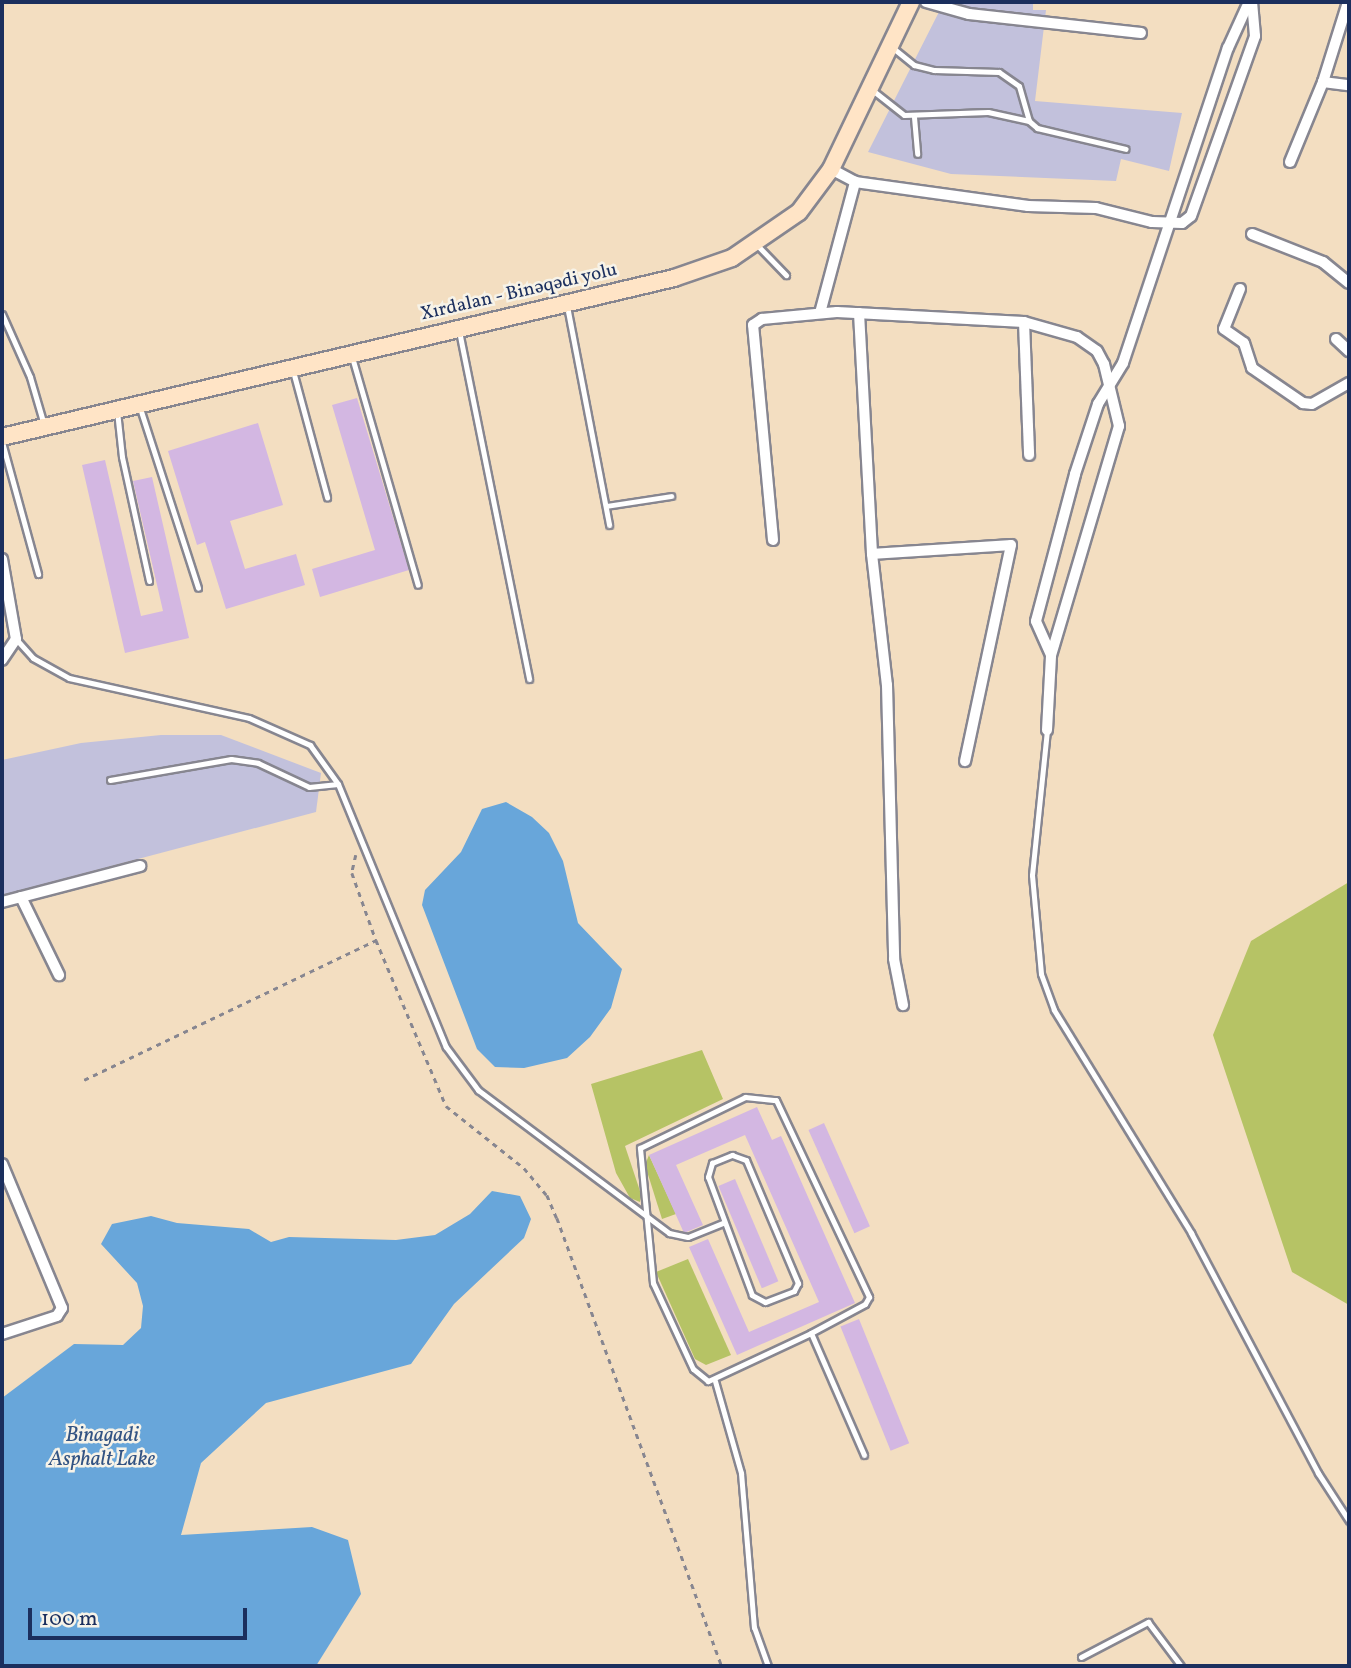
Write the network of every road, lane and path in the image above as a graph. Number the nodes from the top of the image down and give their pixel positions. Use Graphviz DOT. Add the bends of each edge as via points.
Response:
graph roads {
  1 [pos="911,2"];
  2 [pos="926,2"];
  3 [pos="1250,2"];
  4 [pos="1348,2"];
  5 [pos="1141,33"];
  6 [pos="890,47"];
  7 [pos="1323,82"];
  8 [pos="1349,85"];
  9 [pos="870,88"];
  10 [pos="914,117"];
  11 [pos="1029,121"];
  12 [pos="1126,149"];
  13 [pos="917,154"];
  14 [pos="1290,162"];
  15 [pos="831,169"];
  16 [pos="855,182"];
  17 [pos="1170,223"];
  18 [pos="1252,234"];
  19 [pos="757,245"];
  20 [pos="786,275"];
  21 [pos="1349,282"];
  22 [pos="1240,289"];
  23 [pos="566,303"];
  24 [pos="820,313"];
  25 [pos="859,313"];
  26 [pos="2,314"];
  27 [pos="1024,322"];
  28 [pos="458,328"];
  29 [pos="1336,339"];
  30 [pos="1349,351"];
  31 [pos="351,354"];
  32 [pos="292,368"];
  33 [pos="1110,382"];
  34 [pos="1349,383"];
  35 [pos="139,402"];
  36 [pos="116,408"];
  37 [pos="44,425"];
  38 [pos="2,436"];
  39 [pos="2,442"];
  40 [pos="1029,455"];
  41 [pos="671,496"];
  42 [pos="327,497"];
  43 [pos="606,506"];
  44 [pos="610,525"];
  45 [pos="773,540"];
  46 [pos="872,554"];
  47 [pos="2,559"];
  48 [pos="38,574"];
  49 [pos="149,581"];
  50 [pos="418,584"];
  51 [pos="198,588"];
  52 [pos="16,639"];
  53 [pos="1051,655"];
  54 [pos="2,660"];
  55 [pos="529,679"];
  56 [pos="1047,730"];
  57 [pos="965,761"];
  58 [pos="110,780"];
  59 [pos="338,784"];
  60 [pos="361,842"];
  61 [pos="140,866"];
  62 [pos="21,897"];
  63 [pos="2,902"];
  64 [pos="376,940"];
  65 [pos="59,975"];
  66 [pos="904,1005"];
  67 [pos="84,1080"];
  68 [pos="2,1164"];
  69 [pos="646,1219"];
  70 [pos="722,1223"];
  71 [pos="2,1334"];
  72 [pos="811,1334"];
  73 [pos="715,1381"];
  74 [pos="864,1455"];
  75 [pos="1349,1521"];
  76 [pos="1081,1657"];
  77 [pos="722,1666"];
  78 [pos="768,1666"];
  79 [pos="1181,1666"];
  1 -- 6 [label="main road, Xırdalan - Binəqədi yolu"];
  2 -- 5 [label="street" via="969,14"];
  3 -- 17 [label="street" via="1228,48"];
  3 -- 17 [label="street" via="1255,36 1191,216 1182,223"];
  4 -- 7 [label="street"];
  6 -- 9 [label="main road, Xırdalan - Binəqədi yolu"];
  6 -- 11 [label="lane" via="914,65 999,72 1018,86"];
  7 -- 8 [label="street"];
  7 -- 14 [label="street"];
  9 -- 10 [label="lane" via="890,107"];
  9 -- 15 [label="main road, Xırdalan - Binəqədi yolu"];
  10 -- 11 [label="lane" via="988,112"];
  10 -- 13 [label="lane"];
  11 -- 12 [label="lane" via="1037,128"];
  15 -- 16 [label="street"];
  15 -- 19 [label="main road, Xırdalan - Binəqədi yolu" via="799,212"];
  16 -- 17 [label="street" via="1028,206 1097,208"];
  16 -- 24 [label="street"];
  17 -- 33 [label="street" via="1123,363"];
  18 -- 21 [label="street" via="1323,262"];
  19 -- 20 [label="lane"];
  19 -- 23 [label="main road, Xırdalan - Binəqədi yolu" via="674,278"];
  22 -- 34 [label="street" via="1224,329 1244,343 1252,368 1303,403 1312,404"];
  23 -- 28 [label="main road, Xırdalan - Binəqədi yolu"];
  23 -- 43 [label="lane"];
  24 -- 25 [label="street"];
  24 -- 45 [label="street" via="762,319 753,325"];
  25 -- 27 [label="street"];
  25 -- 46 [label="street"];
  26 -- 37 [label="lane" via="30,377"];
  27 -- 33 [label="street" via="1077,337 1097,351"];
  27 -- 40 [label="street"];
  28 -- 31 [label="main road, Xırdalan - Binəqədi yolu"];
  28 -- 55 [label="lane"];
  29 -- 30 [label="street"];
  31 -- 32 [label="main road, Xırdalan - Binəqədi yolu"];
  31 -- 50 [label="lane"];
  32 -- 35 [label="main road, Xırdalan - Binəqədi yolu"];
  32 -- 42 [label="lane"];
  33 -- 53 [label="street" via="1119,426"];
  33 -- 53 [label="street" via="1075,474 1036,621"];
  35 -- 36 [label="main road, Xırdalan - Binəqədi yolu"];
  35 -- 51 [label="lane"];
  36 -- 37 [label="main road, Xırdalan - Binəqədi yolu"];
  36 -- 49 [label="lane" via="121,457"];
  37 -- 38 [label="main road, Xırdalan - Binəqədi yolu"];
  39 -- 48 [label="lane"];
  41 -- 43 [label="lane"];
  43 -- 44 [label="lane"];
  46 -- 57 [label="street" via="1011,545"];
  46 -- 66 [label="street" via="885,646 894,959"];
  47 -- 52 [label="street"];
  52 -- 54 [label="street"];
  52 -- 59 [label="lane" via="33,658 69,678 208,707 277,727 320,753"];
  53 -- 56 [label="street"];
  56 -- 75 [label="lane" via="1032,876 1041,974 1054,1010 1191,1233 1318,1473"];
  58 -- 59 [label="lane" via="231,759 258,763 309,787"];
  59 -- 60 [label="lane"];
  60 -- 64 [label="path" via="352,873"];
  60 -- 69 [label="lane" via="446,1047 462,1070 478,1090 533,1136"];
  61 -- 62 [label="street"];
  62 -- 63 [label="street"];
  62 -- 65 [label="street"];
  64 -- 67 [label="path"];
  64 -- 77 [label="path" via="446,1106 524,1168 547,1195 707,1615"];
  68 -- 71 [label="street" via="62,1308 57,1316"];
  69 -- 70 [label="lane" via="678,1237"];
  69 -- 72 [label="lane" via="640,1148 746,1097 776,1100 869,1297 865,1304"];
  69 -- 73 [label="lane" via="653,1283 693,1369"];
  70 -- 70 [label="lane" via="752,1295 765,1302 794,1291 799,1283 740,1155 712,1163 708,1170"];
  72 -- 73 [label="lane"];
  72 -- 74 [label="lane"];
  73 -- 78 [label="lane" via="741,1473 754,1627"];
  76 -- 79 [label="lane" via="1148,1622"];
}
